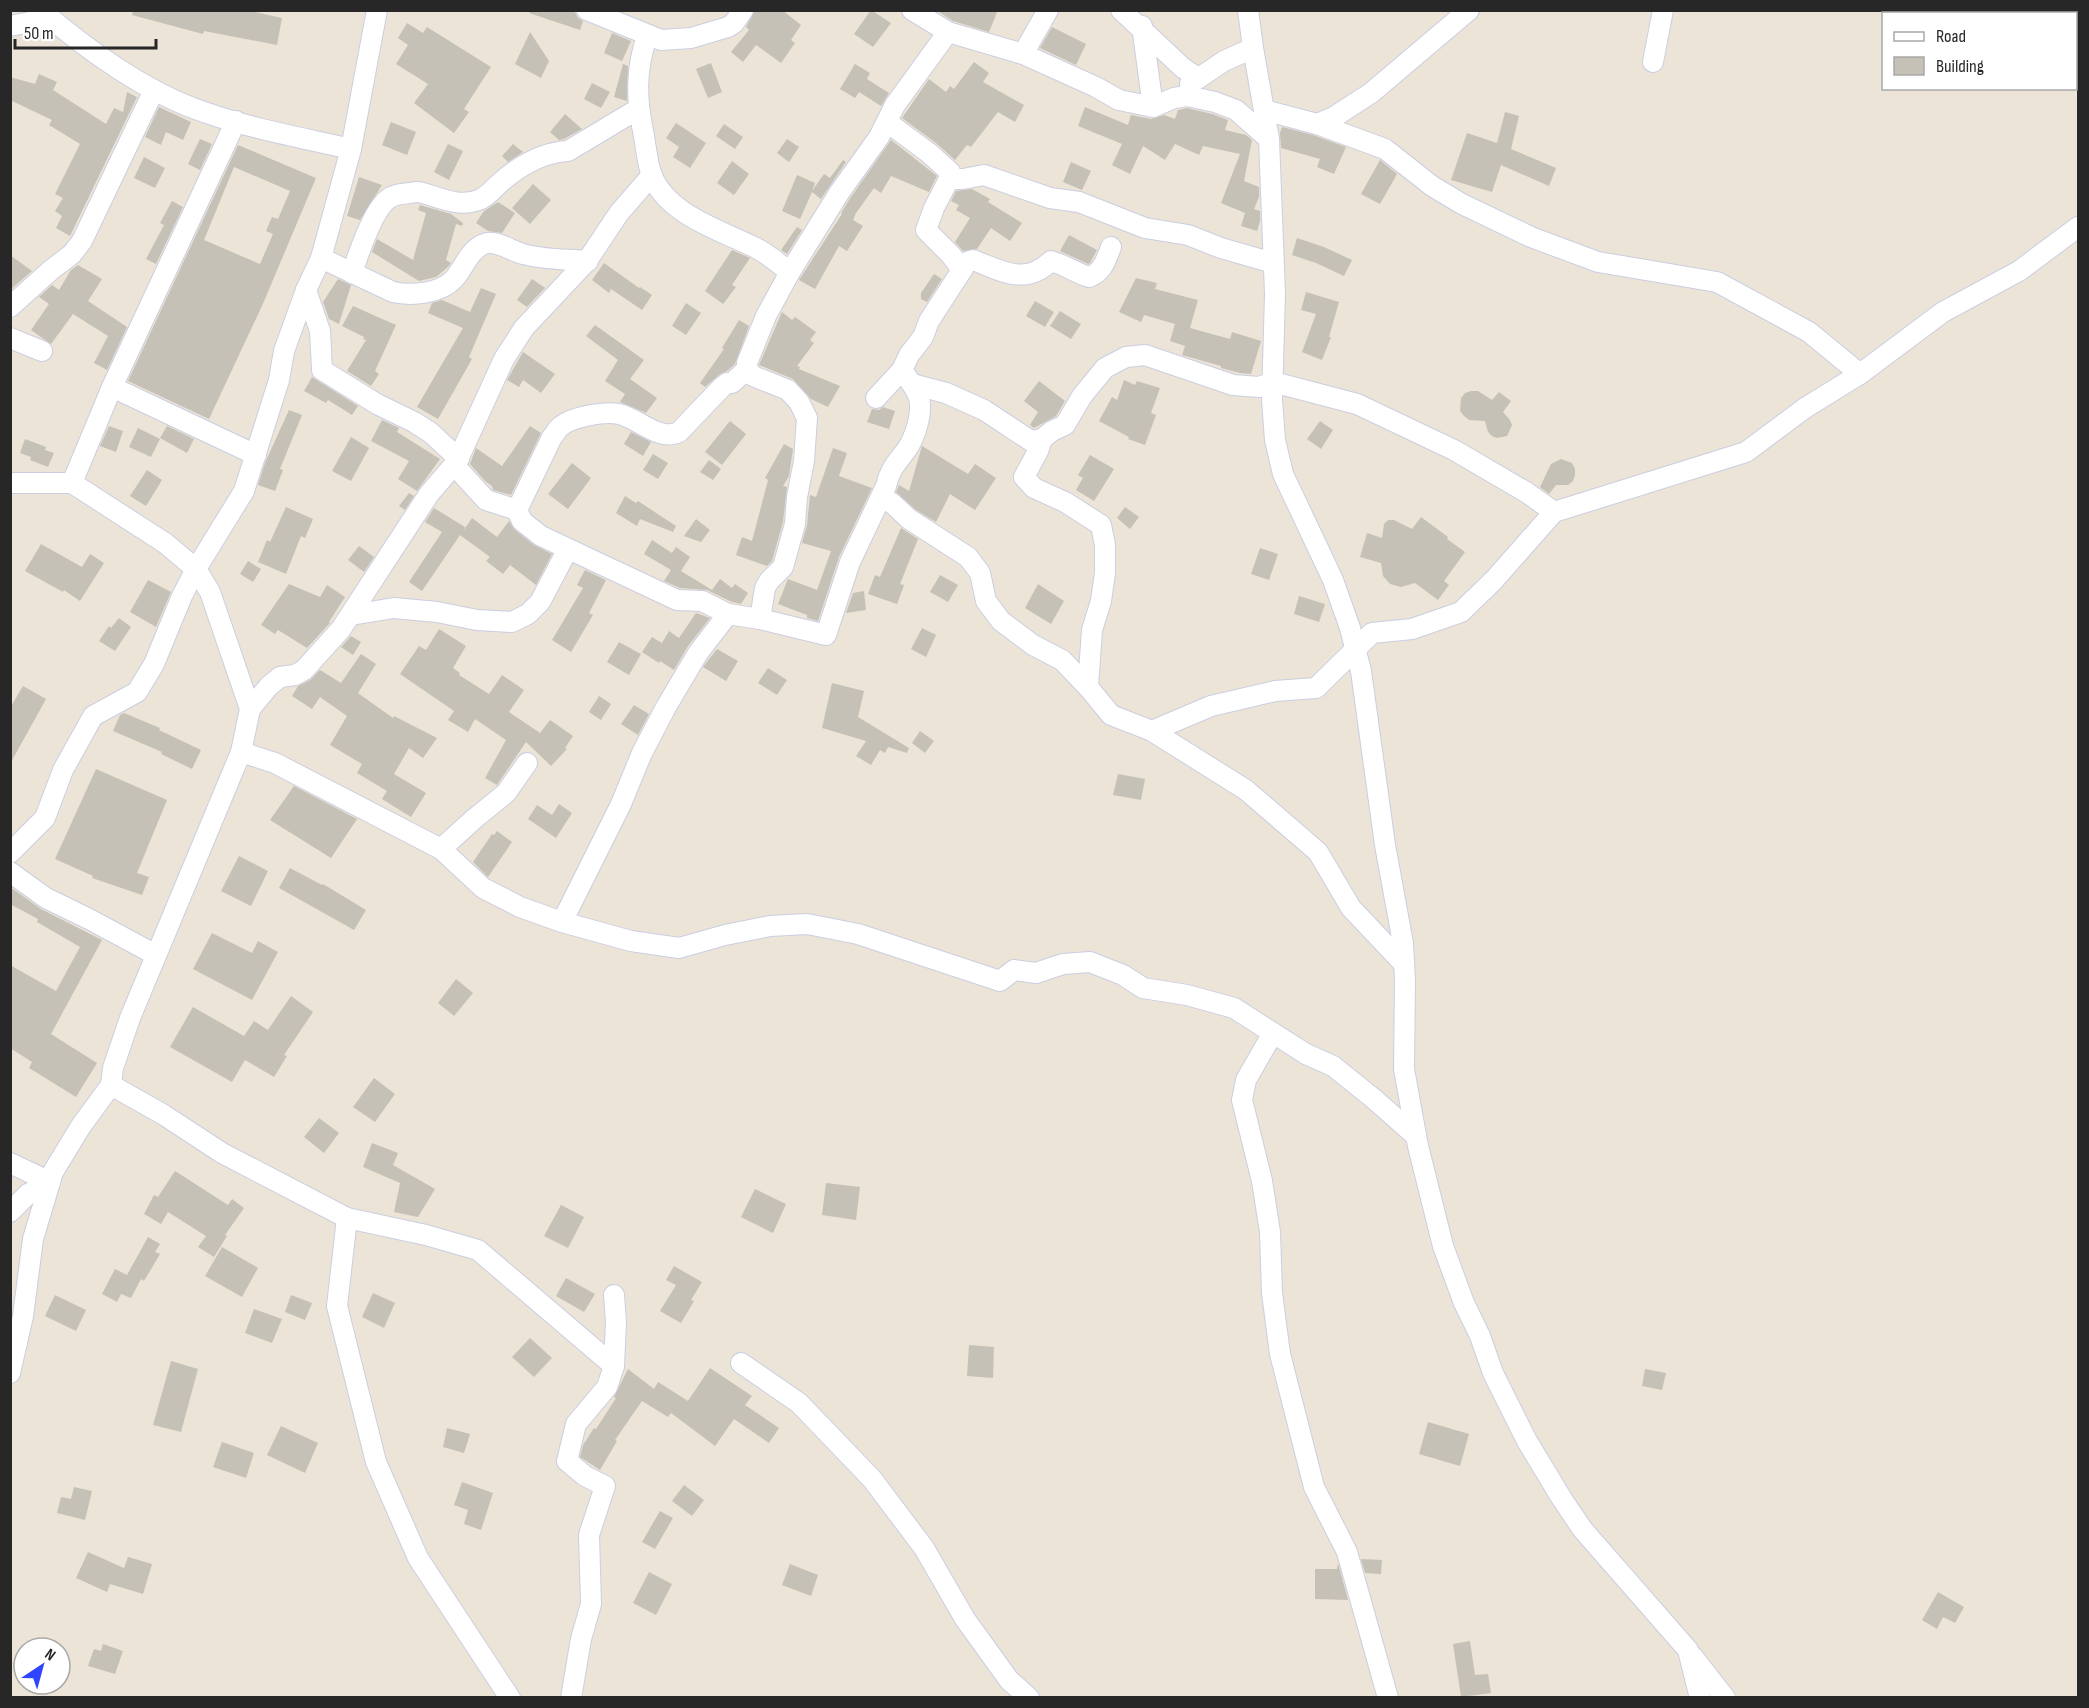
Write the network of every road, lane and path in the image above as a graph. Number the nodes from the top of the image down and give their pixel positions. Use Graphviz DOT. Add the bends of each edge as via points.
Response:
graph roads {
  1 [pos="377,10"];
  2 [pos="587,10"];
  3 [pos="743,10"];
  4 [pos="912,10"];
  5 [pos="1048,10"];
  6 [pos="1121,10"];
  7 [pos="1248,10"];
  8 [pos="1469,10"];
  9 [pos="1663,10"];
  10 [pos="45,14"];
  11 [pos="1141,20"];
  12 [pos="10,26"];
  13 [pos="948,32"];
  14 [pos="647,36"];
  15 [pos="1252,48"];
  16 [pos="1023,54"];
  17 [pos="1653,62"];
  18 [pos="1198,78"];
  19 [pos="154,90"];
  20 [pos="1174,98"];
  21 [pos="1153,107"];
  22 [pos="638,110"];
  23 [pos="1264,110"];
  24 [pos="236,121"];
  25 [pos="887,122"];
  26 [pos="1317,124"];
  27 [pos="1269,139"];
  28 [pos="351,149"];
  29 [pos="652,175"];
  30 [pos="949,179"];
  31 [pos="2079,227"];
  32 [pos="1111,247"];
  33 [pos="321,258"];
  34 [pos="588,261"];
  35 [pos="1273,263"];
  36 [pos="962,270"];
  37 [pos="790,272"];
  38 [pos="352,273"];
  39 [pos="306,290"];
  40 [pos="10,307"];
  41 [pos="10,338"];
  42 [pos="42,351"];
  43 [pos="747,369"];
  44 [pos="1860,374"];
  45 [pos="907,377"];
  46 [pos="1273,382"];
  47 [pos="112,387"];
  48 [pos="876,398"];
  49 [pos="1042,439"];
  50 [pos="256,455"];
  51 [pos="459,459"];
  52 [pos="10,483"];
  53 [pos="72,483"];
  54 [pos="882,497"];
  55 [pos="517,510"];
  56 [pos="1554,512"];
  57 [pos="568,549"];
  58 [pos="196,569"];
  59 [pos="728,614"];
  60 [pos="351,615"];
  61 [pos="760,619"];
  62 [pos="1355,649"];
  63 [pos="1088,687"];
  64 [pos="250,709"];
  65 [pos="1152,731"];
  66 [pos="241,752"];
  67 [pos="527,763"];
  68 [pos="441,849"];
  69 [pos="10,853"];
  70 [pos="10,872"];
  71 [pos="562,922"];
  72 [pos="156,955"];
  73 [pos="1404,964"];
  74 [pos="1273,1033"];
  75 [pos="111,1085"];
  76 [pos="1416,1136"];
  77 [pos="10,1162"];
  78 [pos="50,1182"];
  79 [pos="10,1212"];
  80 [pos="347,1218"];
  81 [pos="614,1295"];
  82 [pos="741,1363"];
  83 [pos="614,1366"];
  84 [pos="10,1373"];
  85 [pos="1688,1650"];
  86 [pos="510,1698"];
  87 [pos="571,1698"];
  88 [pos="1029,1698"];
  89 [pos="1388,1698"];
  90 [pos="1700,1698"];
  91 [pos="1725,1698"];
  1 -- 28 [label="street"];
  2 -- 14 [label="street"];
  3 -- 14 [label="street" via="728,27 691,38 661,40"];
  4 -- 13 [label="street"];
  5 -- 16 [label="street"];
  6 -- 11 [label="street"];
  7 -- 15 [label="street"];
  8 -- 26 [label="street" via="1371,93"];
  9 -- 17 [label="street"];
  10 -- 12 [label="street"];
  10 -- 19 [label="street"];
  11 -- 18 [label="street" via="1183,68"];
  11 -- 21 [label="street"];
  13 -- 16 [label="street"];
  13 -- 25 [label="street"];
  14 -- 22 [label="street" via="639,59"];
  15 -- 18 [label="street"];
  15 -- 23 [label="street"];
  16 -- 21 [label="street" via="1119,100"];
  18 -- 20 [label="street"];
  19 -- 24 [label="street" via="203,112"];
  19 -- 40 [label="street" via="82,241"];
  20 -- 21 [label="street"];
  20 -- 27 [label="street" via="1187,96 1236,110"];
  22 -- 29 [label="street"];
  22 -- 38 [label="street" via="568,151 557,151 531,162 473,202 445,201 420,191 393,196 376,217"];
  23 -- 26 [label="street"];
  23 -- 27 [label="street"];
  24 -- 28 [label="street"];
  24 -- 47 [label="street"];
  25 -- 30 [label="street" via="935,158 950,172"];
  25 -- 37 [label="street"];
  26 -- 44 [label="street" via="1385,149 1431,186 1531,237 1598,262 1717,282 1809,332"];
  27 -- 35 [label="street"];
  28 -- 33 [label="street"];
  29 -- 34 [label="street" via="619,213"];
  29 -- 37 [label="street" via="663,194 692,217 759,249"];
  30 -- 35 [label="street" via="984,176 1050,198 1079,202 1145,228 1188,235"];
  30 -- 36 [label="street" via="926,231"];
  31 -- 44 [label="street" via="2019,271 1943,312"];
  32 -- 36 [label="street" via="1105,265 1089,278 1051,261 1042,270 1028,275 1016,276 973,260"];
  33 -- 38 [label="street"];
  33 -- 39 [label="street"];
  34 -- 38 [label="street" via="538,258 486,243 443,287 411,294 393,292"];
  34 -- 51 [label="street" via="524,328 504,358"];
  35 -- 46 [label="street"];
  36 -- 45 [label="street" via="909,355"];
  37 -- 43 [label="street" via="766,316"];
  39 -- 50 [label="street" via="284,351"];
  39 -- 51 [label="street" via="320,331 322,370 431,433"];
  41 -- 42 [label="street"];
  43 -- 55 [label="street" via="722,387 673,435 618,414 576,418 560,427"];
  43 -- 61 [label="street" via="753,376 788,390 807,418 795,524 783,567 765,588"];
  44 -- 56 [label="street" via="1746,452"];
  45 -- 48 [label="street"];
  45 -- 49 [label="street" via="984,410 1031,441"];
  45 -- 54 [label="street" via="920,400 919,415 911,442 889,474"];
  46 -- 49 [label="street" via="1259,387 1233,385 1145,355 1126,357 1104,368 1065,425"];
  46 -- 56 [label="street" via="1357,404 1454,450"];
  46 -- 62 [label="street" via="1275,440 1283,474 1333,580"];
  47 -- 50 [label="street"];
  47 -- 53 [label="street"];
  49 -- 63 [label="street" via="1023,477 1034,488 1101,525 1105,545 1105,573 1092,630"];
  50 -- 58 [label="street" via="244,491"];
  51 -- 55 [label="street" via="455,466 486,500"];
  51 -- 60 [label="street" via="423,503"];
  52 -- 53 [label="street"];
  53 -- 58 [label="street" via="165,543"];
  54 -- 61 [label="street" via="850,562 826,635"];
  54 -- 63 [label="street" via="968,558 980,573 986,601 1000,621 1062,660"];
  55 -- 57 [label="street" via="522,521 541,536"];
  56 -- 62 [label="street" via="1461,612 1412,629 1372,633"];
  57 -- 59 [label="street" via="677,600 702,601"];
  57 -- 60 [label="street" via="540,602 512,622 394,608"];
  58 -- 64 [label="street" via="210,592"];
  58 -- 69 [label="street" via="154,664 137,692 93,716 63,770 45,818"];
  59 -- 61 [label="street"];
  59 -- 71 [label="street" via="698,653 666,707"];
  60 -- 64 [label="street" via="304,670 280,677"];
  62 -- 65 [label="street" via="1316,688 1275,691 1210,706"];
  62 -- 73 [label="street"];
  63 -- 65 [label="street" via="1111,715"];
  64 -- 66 [label="street"];
  65 -- 73 [label="street" via="1246,790 1317,852 1351,908"];
  66 -- 68 [label="street" via="274,763"];
  66 -- 72 [label="street"];
  67 -- 68 [label="street" via="506,793"];
  68 -- 71 [label="street" via="483,888"];
  70 -- 72 [label="street" via="46,898"];
  71 -- 74 [label="street" via="631,941 679,948 770,926 807,924 858,934 1000,981 1014,970 1036,973 1063,964 1090,962 1143,988 1234,1008"];
  72 -- 75 [label="street" via="123,1038"];
  73 -- 76 [label="street" via="1404,1069"];
  74 -- 76 [label="street" via="1333,1066"];
  74 -- 89 [label="street" via="1246,1080 1242,1100 1263,1181 1280,1354 1314,1487 1347,1552"];
  75 -- 78 [label="street" via="81,1126"];
  75 -- 80 [label="street" via="222,1153"];
  76 -- 85 [label="street" via="1443,1246 1512,1413 1583,1530"];
  77 -- 78 [label="street"];
  78 -- 79 [label="street" via="28,1194"];
  78 -- 84 [label="street" via="33,1239 23,1316"];
  80 -- 83 [label="street" via="478,1250"];
  80 -- 86 [label="street" via="337,1306 376,1462 418,1558"];
  81 -- 83 [label="street"];
  82 -- 88 [label="street" via="799,1403 872,1479 924,1548 965,1619 1002,1671"];
  83 -- 87 [label="street" via="607,1387 576,1424 567,1461 605,1486 589,1535 591,1604"];
  85 -- 90 [label="street"];
  85 -- 91 [label="street"];
}
